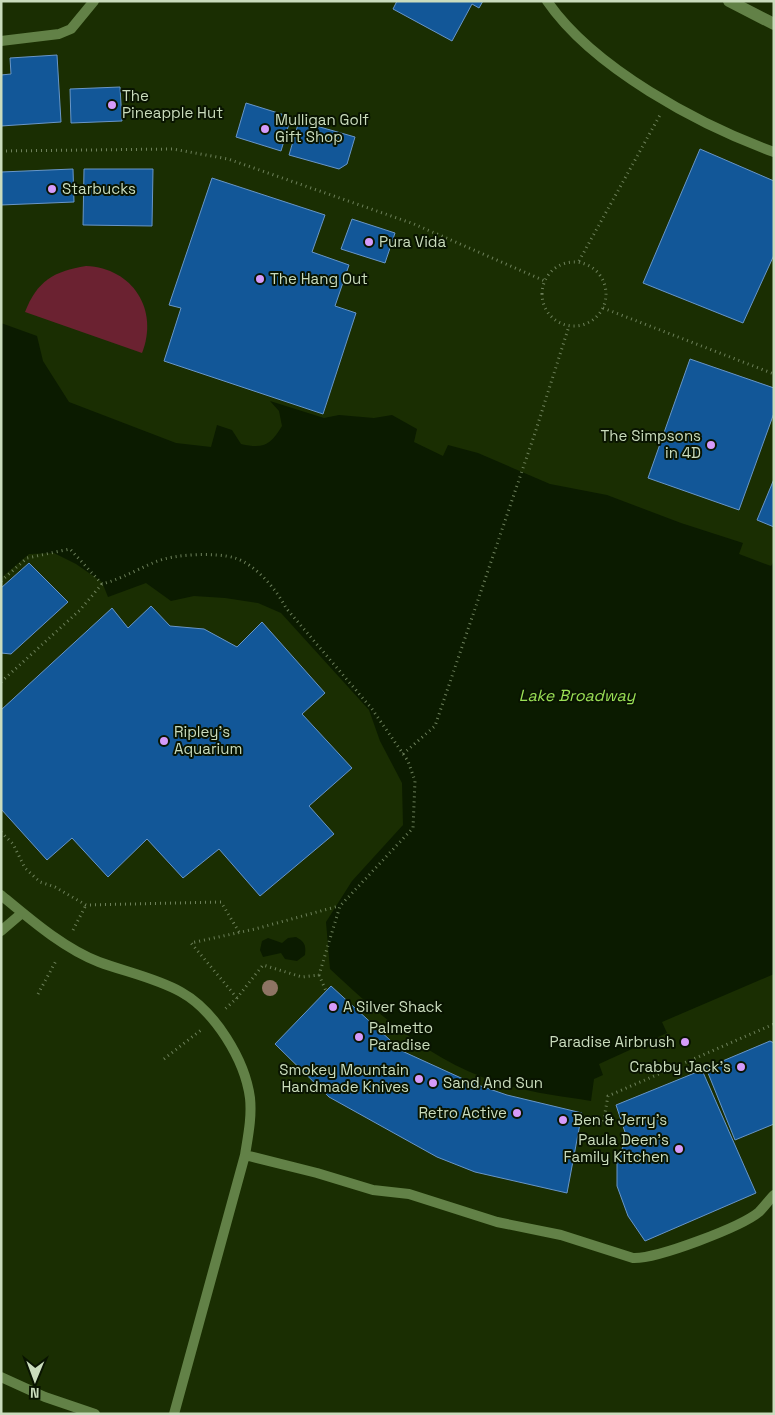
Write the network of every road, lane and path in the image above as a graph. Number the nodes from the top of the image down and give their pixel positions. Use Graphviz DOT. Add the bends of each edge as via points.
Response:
graph roads {
  1 [pos="94,1"];
  2 [pos="547,1"];
  3 [pos="731,2"];
  4 [pos="774,24"];
  5 [pos="1,41"];
  6 [pos="667,102"];
  7 [pos="1,151"];
  8 [pos="774,152"];
  9 [pos="579,261"];
  10 [pos="545,281"];
  11 [pos="603,308"];
  12 [pos="569,326"];
  13 [pos="774,374"];
  14 [pos="1,581"];
  15 [pos="102,584"];
  16 [pos="1,682"];
  17 [pos="403,754"];
  18 [pos="1,832"];
  19 [pos="1,895"];
  20 [pos="340,906"];
  21 [pos="22,913"];
  22 [pos="1,931"];
  23 [pos="239,932"];
  24 [pos="319,975"];
  25 [pos="326,992"];
  26 [pos="238,998"];
  27 [pos="213,1020"];
  28 [pos="774,1024"];
  29 [pos="164,1058"];
  30 [pos="581,1120"];
  31 [pos="245,1155"];
  32 [pos="774,1194"];
  33 [pos="1,1377"];
  34 [pos="94,1414"];
  35 [pos="174,1414"];
  1 -- 5 [label="lane" via="72,29 59,34"];
  2 -- 6 [label="lane" via="586,45 625,76"];
  3 -- 4 [label="street"];
  6 -- 8 [label="lane"];
  6 -- 9 [label="path"];
  7 -- 10 [label="path" via="173,149 228,159 414,224"];
  9 -- 10 [label="path" via="557,266"];
  9 -- 11 [label="path" via="589,265 603,278 606,299"];
  10 -- 12 [label="path" via="544,305 558,322"];
  11 -- 12 [label="path" via="589,322"];
  11 -- 13 [label="path"];
  12 -- 17 [label="path" via="435,726"];
  14 -- 15 [label="path" via="27,558 70,549"];
  15 -- 16 [label="path" via="80,610"];
  15 -- 17 [label="path" via="172,558 236,558 278,592 286,608 372,709"];
  17 -- 20 [label="path" via="415,781 413,828"];
  18 -- 23 [label="path" via="13,844 25,868 40,882 56,887 86,905 221,902"];
  19 -- 21 [label="lane"];
  20 -- 23 [label="path"];
  20 -- 24 [label="path"];
  21 -- 22 [label="lane"];
  21 -- 27 [label="lane" via="98,962 181,992 201,1006"];
  23 -- 26 [label="path" via="191,942"];
  24 -- 25 [label="path"];
  24 -- 26 [label="path" via="302,978 263,965"];
  26 -- 27 [label="path"];
  27 -- 29 [label="path"];
  27 -- 31 [label="lane" via="224,1033 242,1070 250,1098 250,1127"];
  28 -- 30 [label="path" via="608,1096 602,1124"];
  31 -- 32 [label="lane" via="373,1190 409,1194 497,1222 561,1235 644,1259 735,1225 758,1212"];
  31 -- 35 [label="lane"];
  33 -- 34 [label="lane"];
}
